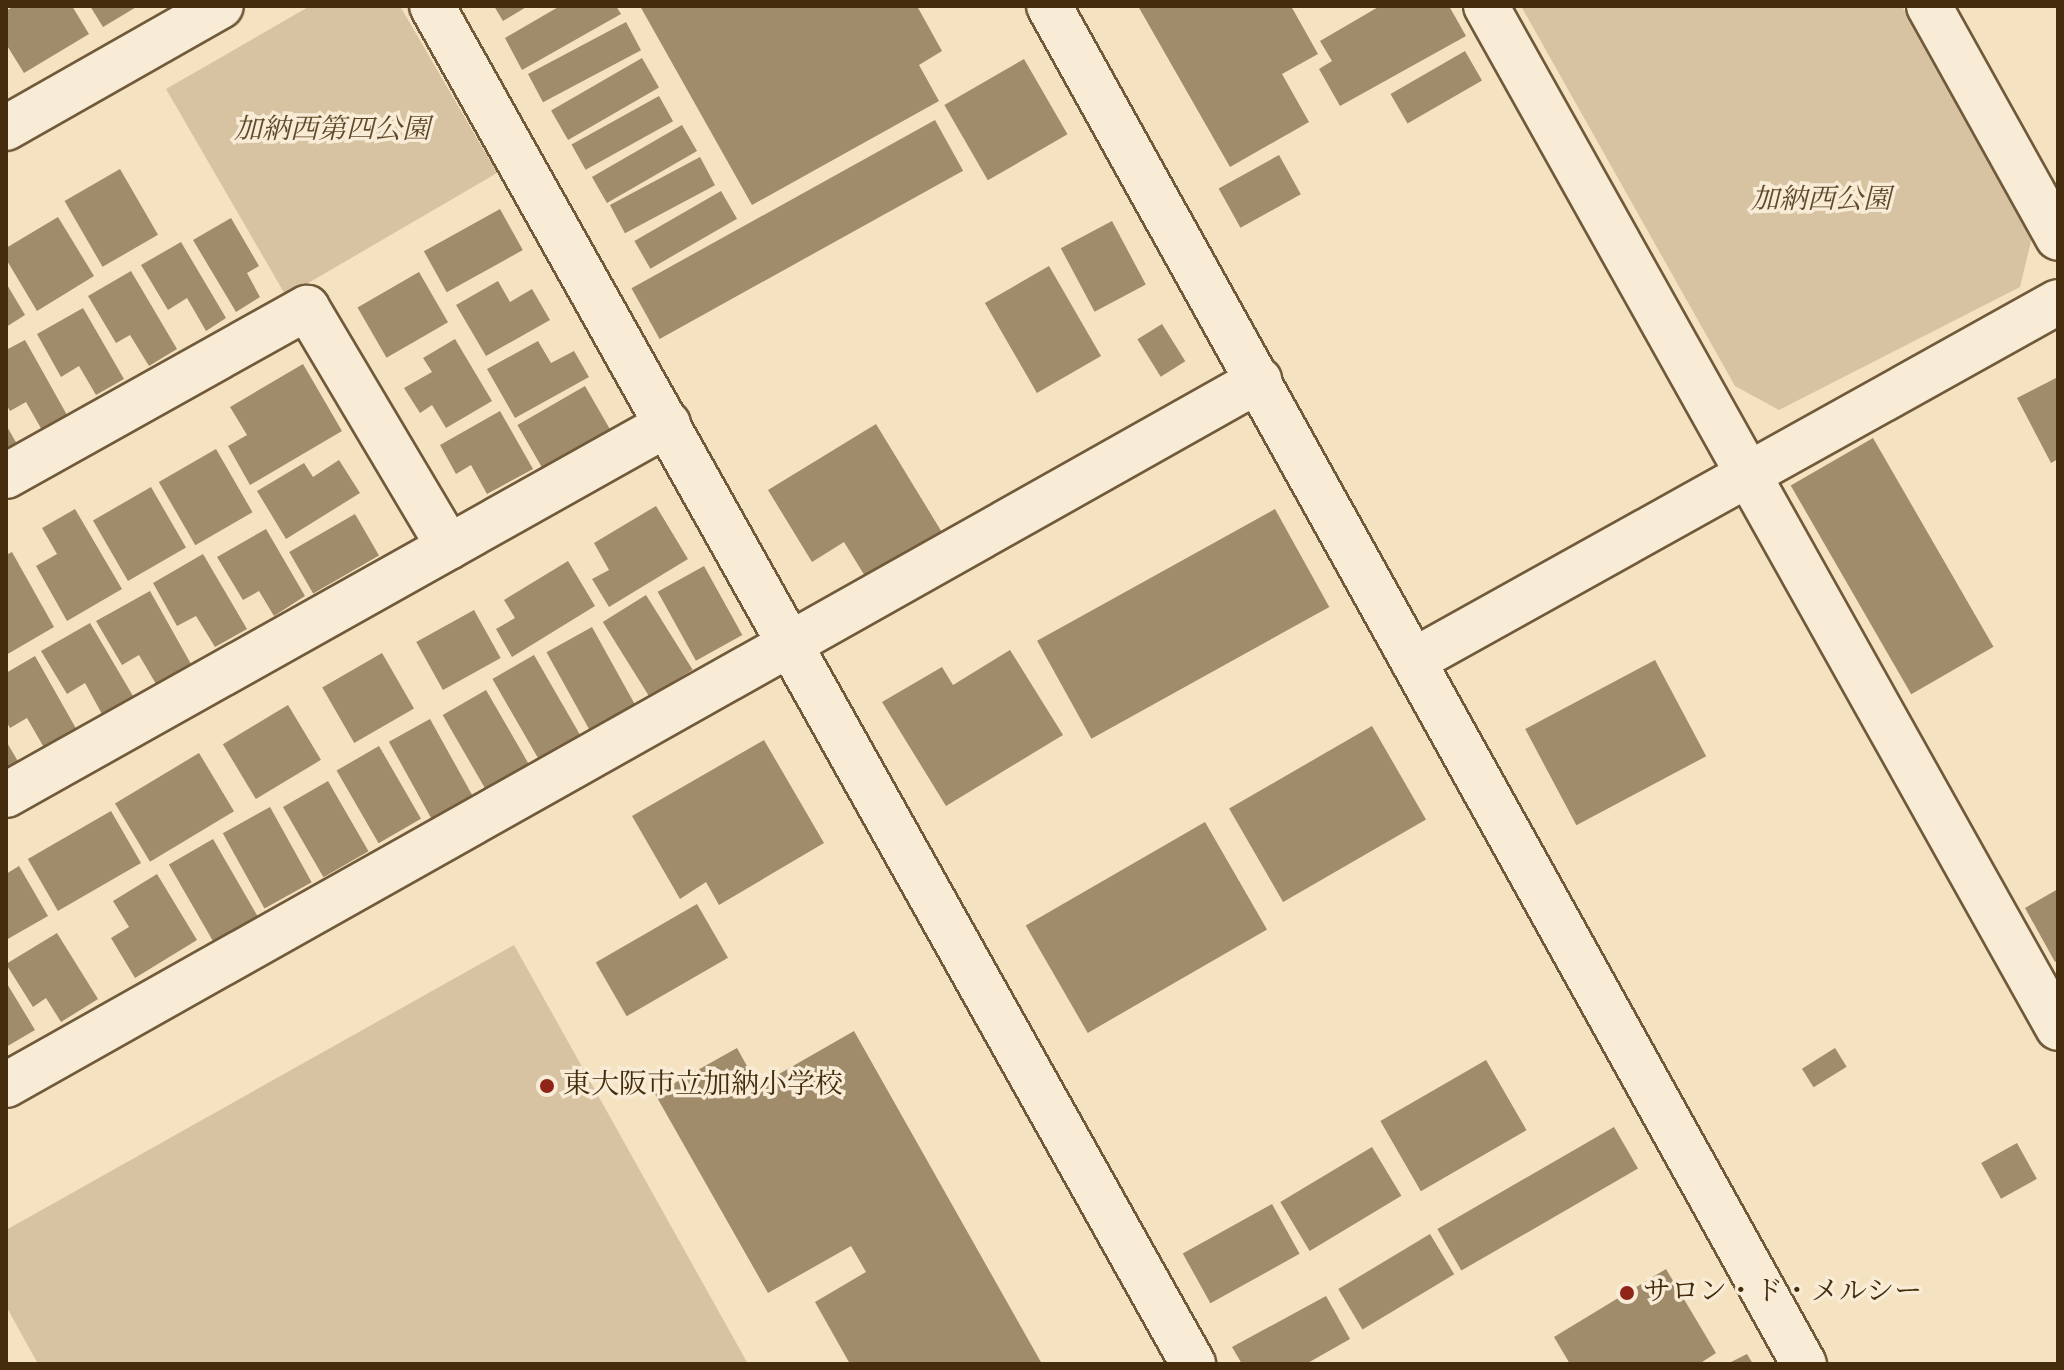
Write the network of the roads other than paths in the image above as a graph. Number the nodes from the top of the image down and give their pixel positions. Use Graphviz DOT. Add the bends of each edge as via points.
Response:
graph roads {
  1 [pos="221,6"];
  2 [pos="432,6"];
  3 [pos="1049,6"];
  4 [pos="1486,6"];
  5 [pos="1929,6"];
  6 [pos="6,128"];
  7 [pos="2058,238"];
  8 [pos="2058,302"];
  9 [pos="1259,380"];
  10 [pos="668,424"];
  11 [pos="1749,470"];
  12 [pos="6,476"];
  13 [pos="449,547"];
  14 [pos="792,644"];
  15 [pos="1413,661"];
  16 [pos="6,795"];
  17 [pos="2058,1028"];
  18 [pos="6,1085"];
  19 [pos="1193,1364"];
  20 [pos="1804,1364"];
  1 -- 6 [label="street"];
  2 -- 10 [label="street"];
  3 -- 9 [label="street"];
  4 -- 11 [label="street"];
  5 -- 7 [label="street"];
  8 -- 11 [label="street"];
  9 -- 14 [label="street"];
  9 -- 15 [label="street"];
  10 -- 13 [label="street"];
  10 -- 14 [label="street"];
  11 -- 15 [label="street"];
  11 -- 17 [label="street"];
  12 -- 13 [label="street" via="307,308"];
  13 -- 16 [label="street"];
  14 -- 18 [label="street"];
  14 -- 19 [label="street"];
  15 -- 20 [label="street"];
}
